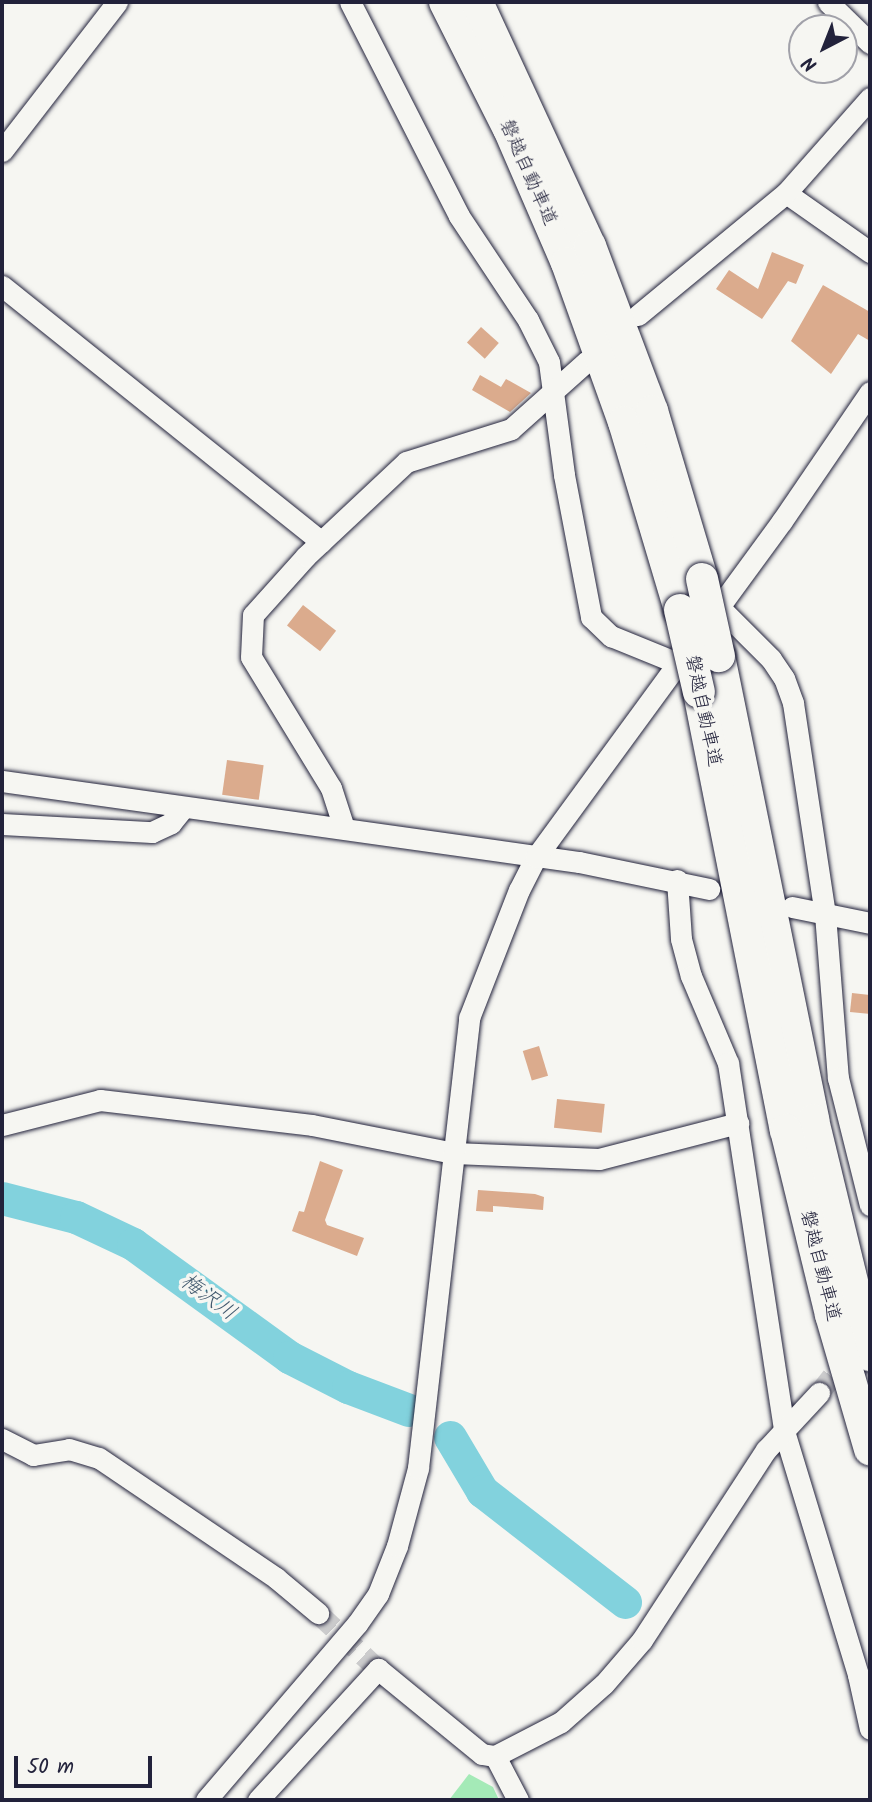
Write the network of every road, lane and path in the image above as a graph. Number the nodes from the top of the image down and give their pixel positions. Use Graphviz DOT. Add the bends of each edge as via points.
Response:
graph roads {
  1 [pos="117,2"];
  2 [pos="350,2"];
  3 [pos="444,2"];
  4 [pos="477,2"];
  5 [pos="828,2"];
  6 [pos="870,43"];
  7 [pos="870,98"];
  8 [pos="2,150"];
  9 [pos="786,193"];
  10 [pos="870,252"];
  11 [pos="2,286"];
  12 [pos="638,315"];
  13 [pos="587,361"];
  14 [pos="554,389"];
  15 [pos="870,392"];
  16 [pos="321,542"];
  17 [pos="718,606"];
  18 [pos="677,663"];
  19 [pos="2,781"];
  20 [pos="183,808"];
  21 [pos="2,824"];
  22 [pos="344,828"];
  23 [pos="536,857"];
  24 [pos="677,880"];
  25 [pos="709,889"];
  26 [pos="792,907"];
  27 [pos="825,914"];
  28 [pos="870,923"];
  29 [pos="738,1123"];
  30 [pos="2,1125"];
  31 [pos="454,1153"];
  32 [pos="870,1205"];
  33 [pos="870,1355"];
  34 [pos="819,1393"];
  35 [pos="784,1431"];
  36 [pos="2,1439"];
  37 [pos="870,1449"];
  38 [pos="318,1613"];
  39 [pos="870,1729"];
  40 [pos="495,1756"];
  41 [pos="206,1800"];
  42 [pos="258,1800"];
  43 [pos="518,1800"];
  1 -- 8 [label="street"];
  2 -- 14 [label="street" via="459,216 541,345"];
  3 -- 37 [label="highway, 磐越自動車道, bridge" via="509,129 567,263 628,434 680,610 786,1130 831,1315"];
  4 -- 33 [label="highway, 磐越自動車道, bridge" via="595,258 652,411 702,579 813,1120"];
  5 -- 6 [label="street"];
  7 -- 9 [label="street"];
  9 -- 10 [label="street"];
  9 -- 12 [label="street"];
  11 -- 16 [label="street"];
  13 -- 14 [label="street"];
  14 -- 16 [label="street" via="511,429 406,462"];
  14 -- 18 [label="street" via="564,475 591,617 611,636"];
  15 -- 17 [label="street"];
  16 -- 22 [label="street" via="261,601 249,623 249,642 251,657 334,795"];
  17 -- 18 [label="street"];
  17 -- 27 [label="street" via="784,678 802,755"];
  18 -- 23 [label="street"];
  19 -- 20 [label="street"];
  20 -- 21 [label="street" via="171,823 152,832"];
  20 -- 22 [label="street"];
  22 -- 23 [label="street"];
  23 -- 24 [label="street"];
  23 -- 31 [label="street" via="491,952 469,1018"];
  24 -- 25 [label="street"];
  24 -- 29 [label="street" via="681,939 727,1063"];
  26 -- 27 [label="street"];
  27 -- 28 [label="street"];
  27 -- 32 [label="street" via="838,1078"];
  29 -- 31 [label="street" via="599,1159"];
  29 -- 35 [label="street"];
  30 -- 31 [label="street" via="100,1100 312,1125"];
  31 -- 41 [label="street" via="418,1468 387,1575 357,1624"];
  34 -- 35 [label="street"];
  35 -- 39 [label="street"];
  35 -- 40 [label="street" via="766,1450 642,1640 604,1684 561,1722"];
  36 -- 38 [label="street" via="33,1455 69,1448 99,1458 276,1578"];
  40 -- 42 [label="street" via="476,1750 378,1669"];
  40 -- 43 [label="street"];
}
